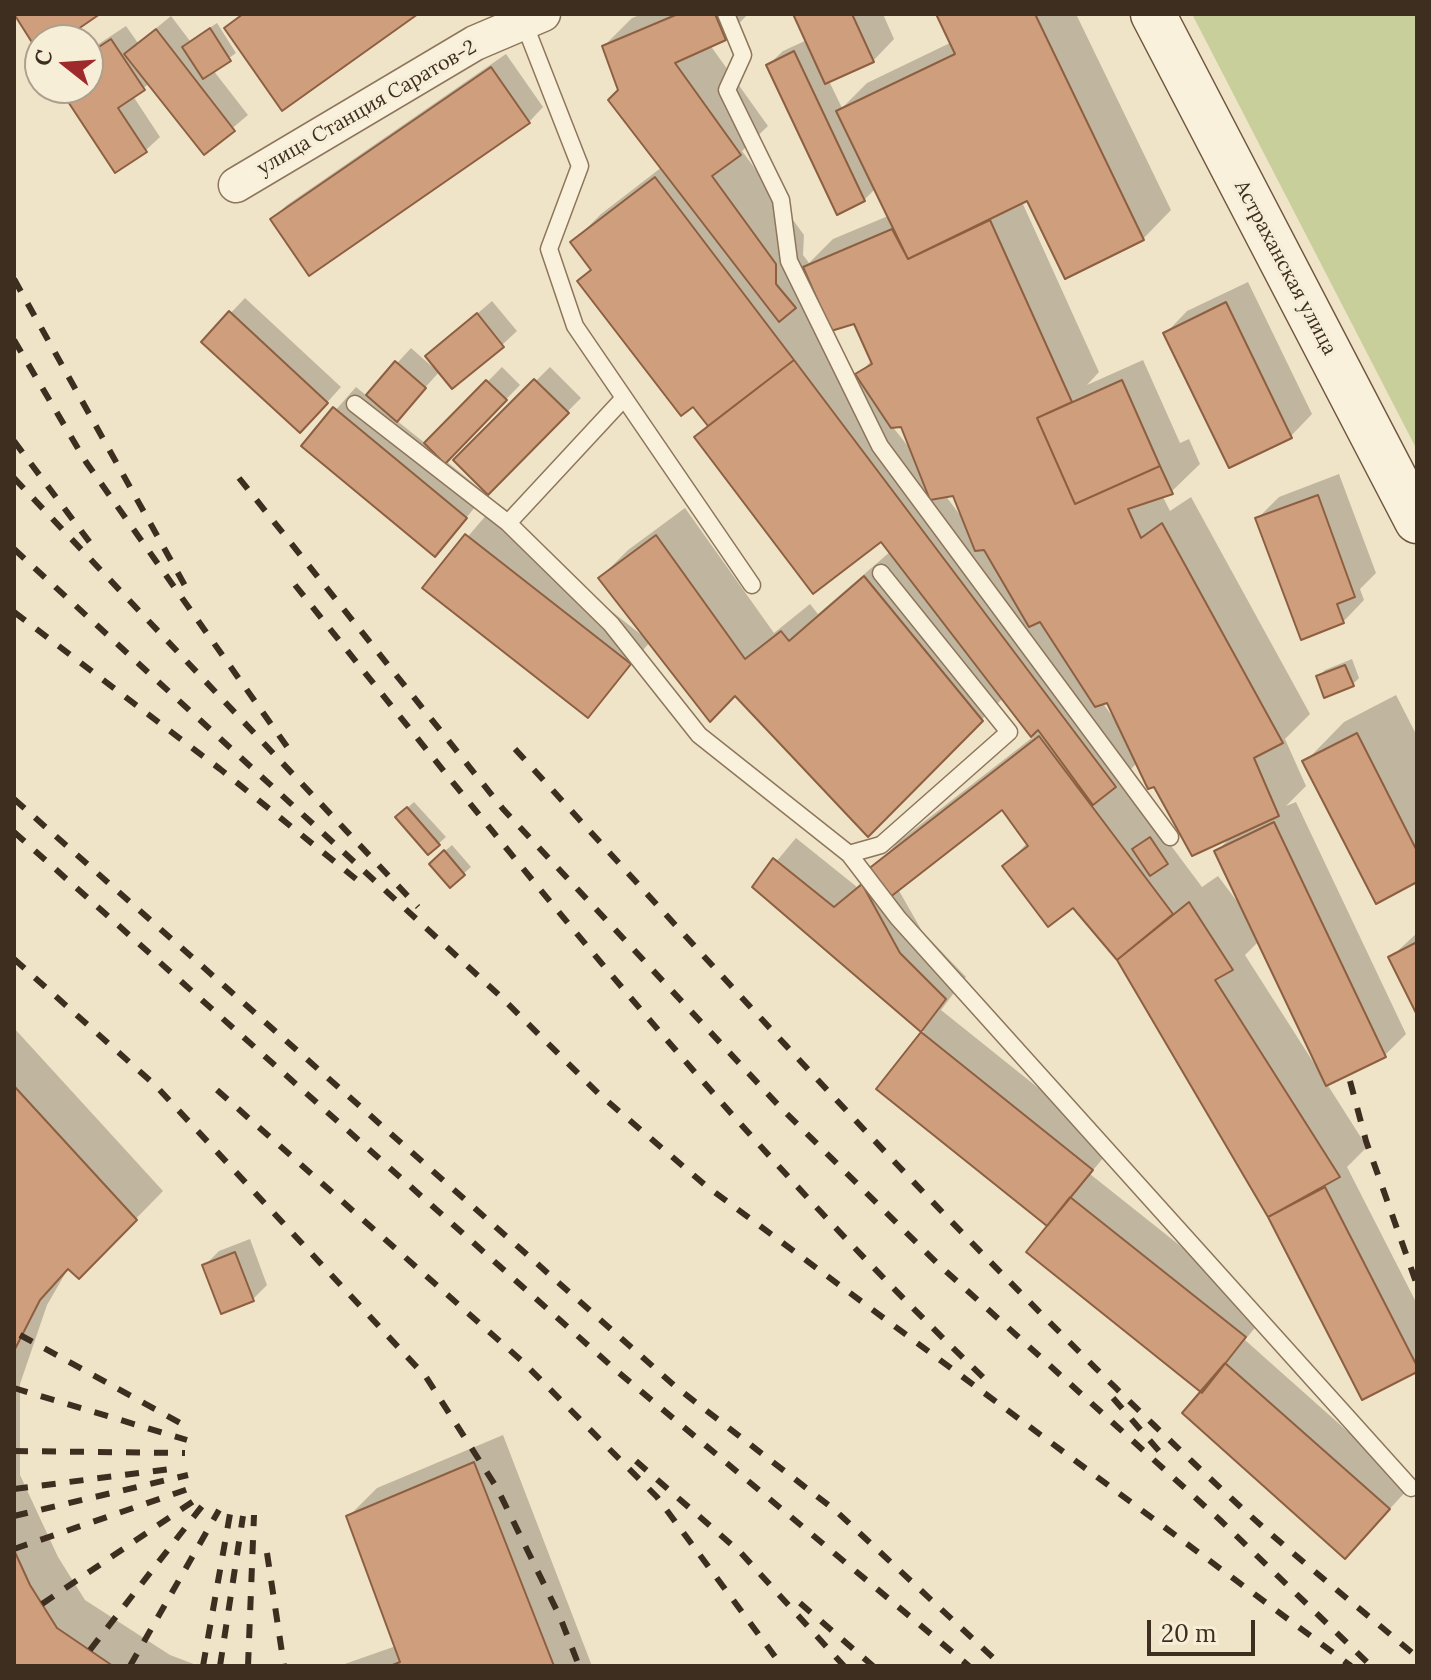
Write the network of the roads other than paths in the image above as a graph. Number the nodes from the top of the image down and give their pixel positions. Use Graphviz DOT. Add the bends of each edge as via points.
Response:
graph roads {
  1 [pos="726,14"];
  2 [pos="1153,14"];
  3 [pos="533,18"];
  4 [pos="236,185"];
  5 [pos="624,398"];
  6 [pos="355,404"];
  7 [pos="1417,521"];
  8 [pos="508,523"];
  9 [pos="881,573"];
  10 [pos="752,585"];
  11 [pos="1170,837"];
  12 [pos="849,854"];
  13 [pos="1411,1488"];
  1 -- 11 [label="lane" via="743,55 727,90 781,200 789,261 880,446"];
  2 -- 7 [label="main road, Астраханская улица"];
  3 -- 4 [label="street, улица Станция Саратов-2" via="475,43"];
  3 -- 5 [label="lane" via="580,166 549,249 575,326"];
  5 -- 8 [label="lane"];
  5 -- 10 [label="lane"];
  6 -- 8 [label="lane"];
  8 -- 12 [label="lane" via="611,624 699,735"];
  9 -- 12 [label="lane" via="1009,732 881,845"];
  12 -- 13 [label="lane" via="898,918"];
}
